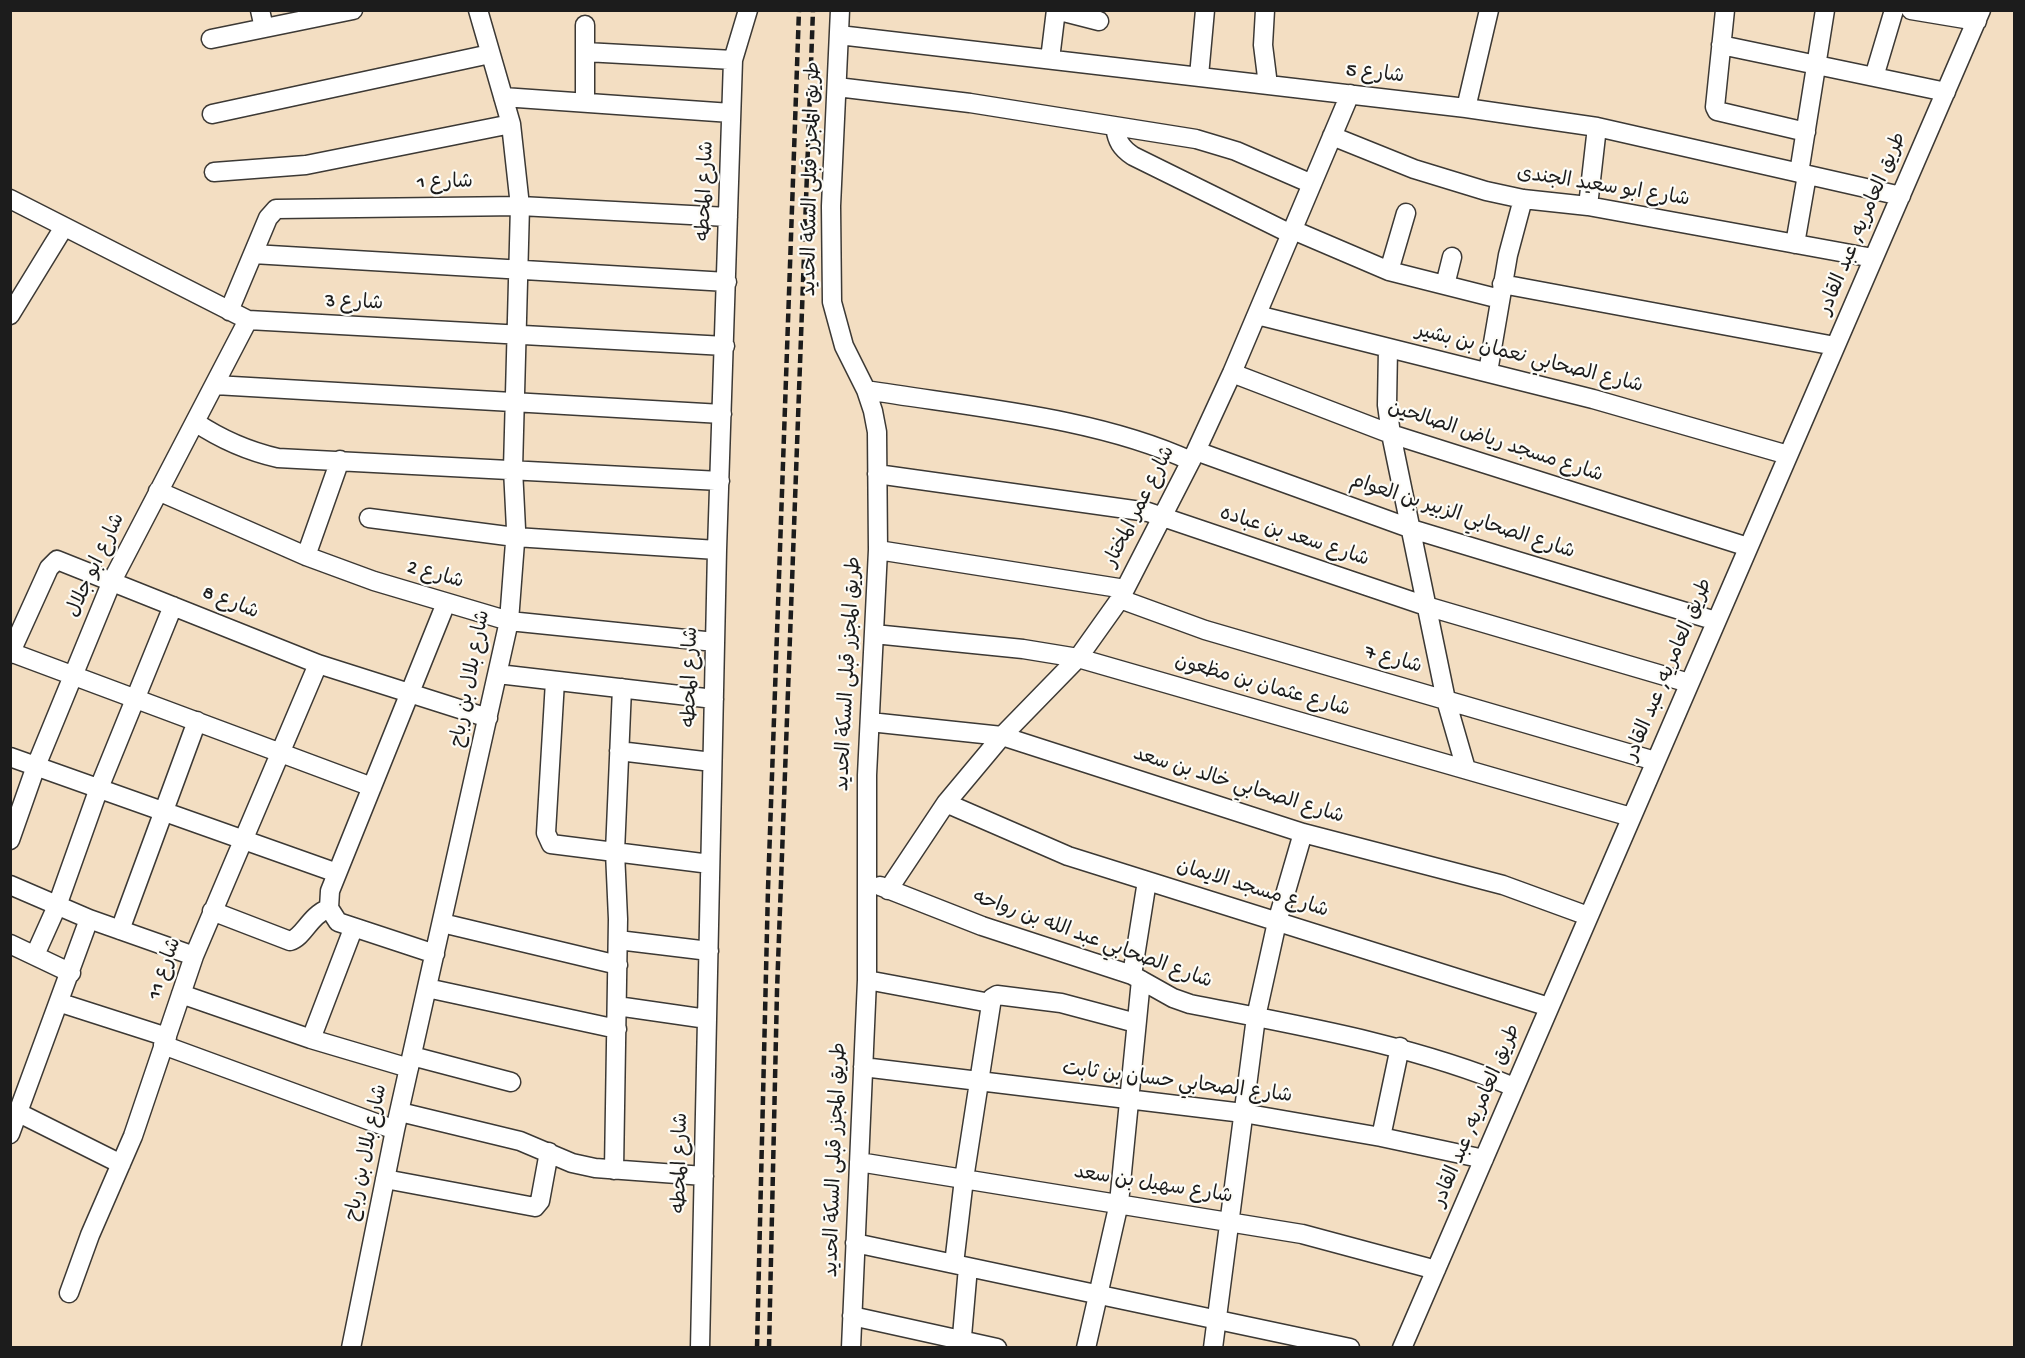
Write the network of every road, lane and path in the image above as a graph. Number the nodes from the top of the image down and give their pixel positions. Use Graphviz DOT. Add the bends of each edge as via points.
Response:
graph roads {
  1 [pos="353,10"];
  2 [pos="478,10"];
  3 [pos="748,10"];
  4 [pos="840,10"];
  5 [pos="1056,10"];
  6 [pos="1205,10"];
  7 [pos="1265,10"];
  8 [pos="1489,10"];
  9 [pos="1725,10"];
  10 [pos="1825,10"];
  11 [pos="1894,10"];
  12 [pos="1911,10"];
  13 [pos="1979,16"];
  14 [pos="262,19"];
  15 [pos="1099,21"];
  16 [pos="585,25"];
  17 [pos="839,34"];
  18 [pos="211,39"];
  19 [pos="1721,45"];
  20 [pos="585,52"];
  21 [pos="490,54"];
  22 [pos="1050,59"];
  23 [pos="732,60"];
  24 [pos="1816,65"];
  25 [pos="1199,76"];
  26 [pos="1874,76"];
  27 [pos="1268,85"];
  28 [pos="837,87"];
  29 [pos="1946,92"];
  30 [pos="1350,94"];
  31 [pos="503,97"];
  32 [pos="585,100"];
  33 [pos="1466,108"];
  34 [pos="731,113"];
  35 [pos="212,114"];
  36 [pos="511,124"];
  37 [pos="1115,127"];
  38 [pos="1597,127"];
  39 [pos="1806,132"];
  40 [pos="1332,136"];
  41 [pos="214,172"];
  42 [pos="1803,174"];
  43 [pos="1312,184"];
  44 [pos="1900,196"];
  45 [pos="11,200"];
  46 [pos="1523,200"];
  47 [pos="520,206"];
  48 [pos="1588,206"];
  49 [pos="1407,213"];
  50 [pos="728,217"];
  51 [pos="64,227"];
  52 [pos="1292,232"];
  53 [pos="1795,244"];
  54 [pos="253,254"];
  55 [pos="1452,257"];
  56 [pos="1874,258"];
  57 [pos="518,270"];
  58 [pos="1389,271"];
  59 [pos="727,282"];
  60 [pos="1444,285"];
  61 [pos="1501,291"];
  62 [pos="229,311"];
  63 [pos="10,315"];
  64 [pos="1257,315"];
  65 [pos="248,320"];
  66 [pos="516,335"];
  67 [pos="725,346"];
  68 [pos="1835,346"];
  69 [pos="1389,348"];
  70 [pos="1488,372"];
  71 [pos="1232,373"];
  72 [pos="215,385"];
  73 [pos="866,390"];
  74 [pos="514,402"];
  75 [pos="722,414"];
  76 [pos="195,422"];
  77 [pos="1391,434"];
  78 [pos="1788,455"];
  79 [pos="1193,456"];
  80 [pos="340,460"];
  81 [pos="513,470"];
  82 [pos="877,474"];
  83 [pos="720,481"];
  84 [pos="158,491"];
  85 [pos="1162,517"];
  86 [pos="369,518"];
  87 [pos="1409,528"];
  88 [pos="515,537"];
  89 [pos="1748,548"];
  90 [pos="717,550"];
  91 [pos="878,550"];
  92 [pos="306,556"];
  93 [pos="112,581"];
  94 [pos="1122,594"];
  95 [pos="446,603"];
  96 [pos="173,606"];
  97 [pos="1426,606"];
  98 [pos="509,621"];
  99 [pos="1716,621"];
  100 [pos="874,634"];
  101 [pos="715,642"];
  102 [pos="11,652"];
  103 [pos="1078,658"];
  104 [pos="318,664"];
  105 [pos="74,675"];
  106 [pos="498,675"];
  107 [pos="555,681"];
  108 [pos="1689,682"];
  109 [pos="622,688"];
  110 [pos="410,693"];
  111 [pos="135,698"];
  112 [pos="714,699"];
  113 [pos="1446,700"];
  114 [pos="488,718"];
  115 [pos="197,722"];
  116 [pos="870,722"];
  117 [pos="1002,735"];
  118 [pos="619,751"];
  119 [pos="280,752"];
  120 [pos="10,757"];
  121 [pos="1655,761"];
  122 [pos="712,762"];
  123 [pos="36,766"];
  124 [pos="1466,769"];
  125 [pos="372,787"];
  126 [pos="99,788"];
  127 [pos="946,803"];
  128 [pos="163,810"];
  129 [pos="1631,817"];
  130 [pos="1303,833"];
  131 [pos="10,840"];
  132 [pos="243,840"];
  133 [pos="615,852"];
  134 [pos="711,864"];
  135 [pos="337,873"];
  136 [pos="867,881"];
  137 [pos="1148,881"];
  138 [pos="10,885"];
  139 [pos="888,890"];
  140 [pos="57,906"];
  141 [pos="329,908"];
  142 [pos="212,911"];
  143 [pos="1588,916"];
  144 [pos="89,920"];
  145 [pos="1277,922"];
  146 [pos="442,923"];
  147 [pos="353,929"];
  148 [pos="120,930"];
  149 [pos="618,940"];
  150 [pos="10,944"];
  151 [pos="709,951"];
  152 [pos="435,954"];
  153 [pos="35,955"];
  154 [pos="194,956"];
  155 [pos="618,965"];
  156 [pos="71,973"];
  157 [pos="1136,978"];
  158 [pos="867,980"];
  159 [pos="428,988"];
  160 [pos="181,994"];
  161 [pos="61,1003"];
  162 [pos="990,1003"];
  163 [pos="617,1006"];
  164 [pos="1549,1007"];
  165 [pos="1256,1017"];
  166 [pos="707,1019"];
  167 [pos="1136,1023"];
  168 [pos="617,1029"];
  169 [pos="311,1040"];
  170 [pos="165,1041"];
  171 [pos="1400,1047"];
  172 [pos="411,1062"];
  173 [pos="863,1067"];
  174 [pos="511,1082"];
  175 [pos="979,1083"];
  176 [pos="1514,1087"];
  177 [pos="1128,1099"];
  178 [pos="400,1112"];
  179 [pos="19,1113"];
  180 [pos="1243,1113"];
  181 [pos="395,1131"];
  182 [pos="10,1134"];
  183 [pos="1381,1137"];
  184 [pos="549,1152"];
  185 [pos="1484,1160"];
  186 [pos="859,1162"];
  187 [pos="121,1164"];
  188 [pos="614,1170"];
  189 [pos="704,1176"];
  190 [pos="385,1179"];
  191 [pos="964,1179"];
  192 [pos="1119,1203"];
  193 [pos="1231,1221"];
  194 [pos="855,1243"];
  195 [pos="961,1265"];
  196 [pos="1436,1270"];
  197 [pos="69,1293"];
  198 [pos="1100,1294"];
  199 [pos="852,1316"];
  200 [pos="1217,1318"];
  201 [pos="961,1344"];
  202 [pos="351,1347"];
  203 [pos="700,1347"];
  204 [pos="851,1347"];
  205 [pos="997,1347"];
  206 [pos="1086,1347"];
  207 [pos="1213,1347"];
  208 [pos="1350,1347"];
  209 [pos="1402,1347"];
  1 -- 14 [label="street"];
  2 -- 21 [label="street, شارع بلال بن رباح"];
  3 -- 23 [label="street, شارع المحطه"];
  4 -- 17 [label="street, طريق المجزر قبلى السكة الحديد"];
  5 -- 15 [label="street"];
  5 -- 22 [label="street"];
  6 -- 25 [label="street"];
  7 -- 27 [label="street" via="1263,59"];
  8 -- 33 [label="street"];
  9 -- 19 [label="street"];
  10 -- 24 [label="street"];
  11 -- 26 [label="street"];
  12 -- 13 [label="street"];
  13 -- 29 [label="street, طريق العامريه, عبد القادر"];
  14 -- 18 [label="street"];
  16 -- 20 [label="street"];
  17 -- 22 [label="street, شارع 5"];
  17 -- 28 [label="street, طريق المجزر قبلى السكة الحديد"];
  19 -- 24 [label="street"];
  19 -- 39 [label="street" via="1714,106 1717,111"];
  20 -- 23 [label="street"];
  20 -- 32 [label="street"];
  21 -- 31 [label="street, شارع بلال بن رباح"];
  21 -- 35 [label="street"];
  22 -- 25 [label="street, شارع 5"];
  23 -- 34 [label="street, شارع المحطه"];
  24 -- 26 [label="street"];
  24 -- 39 [label="street"];
  25 -- 27 [label="street, شارع 5"];
  26 -- 29 [label="street"];
  27 -- 30 [label="street, شارع 5"];
  28 -- 37 [label="street" via="970,103"];
  28 -- 73 [label="street, طريق المجزر قبلى السكة الحديد" via="831,206 832,302 844,346"];
  29 -- 44 [label="street, طريق العامريه, عبد القادر"];
  30 -- 33 [label="street, شارع 5"];
  30 -- 40 [label="street, شارع عمر المختار"];
  31 -- 32 [label="street"];
  31 -- 36 [label="street, شارع بلال بن رباح"];
  32 -- 34 [label="street"];
  33 -- 38 [label="street, شارع 5"];
  34 -- 50 [label="street, شارع المحطه"];
  36 -- 41 [label="street" via="306,165"];
  36 -- 47 [label="street, شارع بلال بن رباح"];
  37 -- 43 [label="street" via="1196,139 1236,151"];
  37 -- 52 [label="street" via="1117,140 1133,156"];
  38 -- 42 [label="street, شارع 5"];
  38 -- 48 [label="street"];
  39 -- 42 [label="street"];
  40 -- 43 [label="street, شارع عمر المختار"];
  40 -- 46 [label="street, شارع ابو سعيد الجندى" via="1450,181"];
  42 -- 44 [label="street, شارع 5"];
  42 -- 53 [label="street"];
  43 -- 52 [label="street, شارع عمر المختار"];
  44 -- 56 [label="street, طريق العامريه, عبد القادر"];
  45 -- 51 [label="street, شارع 3"];
  46 -- 48 [label="street, شارع ابو سعيد الجندى"];
  46 -- 61 [label="street"];
  47 -- 50 [label="street, شارع 1"];
  47 -- 54 [label="street, شارع 1" via="276,209 268,218"];
  47 -- 57 [label="street, شارع بلال بن رباح"];
  48 -- 53 [label="street, شارع ابو سعيد الجندى"];
  49 -- 58 [label="street"];
  50 -- 59 [label="street, شارع المحطه"];
  51 -- 62 [label="street, شارع 3"];
  51 -- 63 [label="street"];
  52 -- 58 [label="street"];
  52 -- 64 [label="street, شارع عمر المختار"];
  53 -- 56 [label="street, شارع ابو سعيد الجندى"];
  54 -- 57 [label="street"];
  54 -- 62 [label="street, شارع 1"];
  55 -- 60 [label="street"];
  56 -- 68 [label="street, طريق العامريه, عبد القادر"];
  57 -- 59 [label="street"];
  57 -- 66 [label="street, شارع بلال بن رباح"];
  58 -- 60 [label="street"];
  59 -- 67 [label="street, شارع المحطه"];
  60 -- 61 [label="street"];
  61 -- 68 [label="street"];
  61 -- 70 [label="street"];
  62 -- 65 [label="street, شارع 3"];
  64 -- 69 [label="street, شارع الصحابي نعمان بن بشير"];
  64 -- 71 [label="street, شارع عمر المختار"];
  65 -- 66 [label="street, شارع 3"];
  65 -- 72 [label="street, شارع ابو جلال"];
  66 -- 67 [label="street, شارع 3"];
  66 -- 74 [label="street, شارع بلال بن رباح"];
  67 -- 75 [label="street, شارع المحطه"];
  68 -- 78 [label="street, طريق العامريه, عبد القادر"];
  69 -- 70 [label="street, شارع الصحابي نعمان بن بشير"];
  69 -- 77 [label="street" via="1387,396"];
  70 -- 78 [label="street, شارع الصحابي نعمان بن بشير"];
  71 -- 77 [label="street, شارع مسجد رياض الصالحين"];
  71 -- 79 [label="street, شارع عمر المختار"];
  72 -- 74 [label="street"];
  72 -- 76 [label="street, شارع ابو جلال"];
  73 -- 79 [label="street, شارع الصحابي الزبير بن العوام" via="1108,432"];
  73 -- 82 [label="street, طريق المجزر قبلى السكة الحديد" via="876,432"];
  74 -- 75 [label="street"];
  74 -- 81 [label="street, شارع بلال بن رباح"];
  75 -- 83 [label="street, شارع المحطه"];
  76 -- 80 [label="street" via="248,451 278,458"];
  76 -- 84 [label="street, شارع ابو جلال"];
  77 -- 87 [label="street"];
  77 -- 89 [label="street, شارع مسجد رياض الصالحين"];
  78 -- 89 [label="street, طريق العامريه, عبد القادر"];
  79 -- 85 [label="street, شارع عمر المختار"];
  79 -- 87 [label="street, شارع الصحابي الزبير بن العوام"];
  80 -- 81 [label="street"];
  80 -- 92 [label="street"];
  81 -- 83 [label="street"];
  81 -- 88 [label="street, شارع بلال بن رباح"];
  82 -- 85 [label="street, شارع سعد بن عباده" via="1135,508"];
  82 -- 91 [label="street, طريق المجزر قبلى السكة الحديد"];
  83 -- 90 [label="street, شارع المحطه"];
  84 -- 92 [label="street, شارع 2"];
  84 -- 93 [label="street, شارع ابو جلال"];
  85 -- 94 [label="street, شارع عمر المختار"];
  85 -- 97 [label="street, شارع سعد بن عباده"];
  86 -- 88 [label="street"];
  87 -- 97 [label="street"];
  87 -- 99 [label="street, شارع الصحابي الزبير بن العوام"];
  88 -- 90 [label="street"];
  88 -- 98 [label="street, شارع بلال بن رباح"];
  89 -- 99 [label="street, طريق العامريه, عبد القادر"];
  90 -- 101 [label="street, شارع المحطه"];
  91 -- 94 [label="street, شارع 7"];
  91 -- 100 [label="street, طريق المجزر قبلى السكة الحديد"];
  92 -- 95 [label="street, شارع 2"];
  93 -- 96 [label="street, شارع 8"];
  93 -- 102 [label="street, شارع 8" via="63,561 52,562"];
  93 -- 105 [label="street, شارع ابو جلال"];
  94 -- 103 [label="street, شارع عمر المختار"];
  94 -- 113 [label="street, شارع 7" via="1205,630"];
  95 -- 98 [label="street, شارع 2"];
  95 -- 110 [label="street"];
  96 -- 104 [label="street, شارع 8"];
  96 -- 111 [label="street"];
  97 -- 108 [label="street, شارع سعد بن عباده"];
  97 -- 113 [label="street"];
  98 -- 101 [label="street, شارع 2"];
  98 -- 106 [label="street, شارع بلال بن رباح"];
  99 -- 108 [label="street, طريق العامريه, عبد القادر"];
  100 -- 103 [label="street, شارع عثمان بن مظعون"];
  100 -- 116 [label="street, طريق المجزر قبلى السكة الحديد"];
  101 -- 112 [label="street, شارع المحطه"];
  102 -- 105 [label="street"];
  103 -- 117 [label="street, شارع عمر المختار"];
  103 -- 124 [label="street, شارع عثمان بن مظعون"];
  104 -- 110 [label="street, شارع 8"];
  104 -- 119 [label="street, شارع 11"];
  105 -- 111 [label="street"];
  105 -- 123 [label="street, شارع ابو جلال"];
  106 -- 107 [label="street"];
  106 -- 114 [label="street, شارع بلال بن رباح"];
  107 -- 109 [label="street"];
  107 -- 133 [label="street" via="547,839 555,846"];
  108 -- 121 [label="street, طريق العامريه, عبد القادر"];
  109 -- 112 [label="street"];
  109 -- 118 [label="street"];
  110 -- 114 [label="street, شارع 8"];
  110 -- 125 [label="street"];
  111 -- 115 [label="street"];
  111 -- 126 [label="street"];
  112 -- 122 [label="street, شارع المحطه"];
  113 -- 121 [label="street, شارع 7"];
  113 -- 124 [label="street"];
  114 -- 146 [label="street, شارع بلال بن رباح"];
  115 -- 119 [label="street"];
  115 -- 128 [label="street"];
  116 -- 117 [label="street, شارع الصحابي خالد بن سعد"];
  116 -- 136 [label="street, طريق المجزر قبلى السكة الحديد"];
  117 -- 127 [label="street, شارع عمر المختار"];
  117 -- 130 [label="street, شارع الصحابي خالد بن سعد"];
  118 -- 122 [label="street"];
  118 -- 133 [label="street"];
  119 -- 125 [label="street"];
  119 -- 132 [label="street, شارع 11"];
  120 -- 123 [label="street"];
  121 -- 129 [label="street, طريق العامريه, عبد القادر"];
  122 -- 134 [label="street, شارع المحطه"];
  123 -- 126 [label="street"];
  123 -- 131 [label="street, شارع ابو جلال"];
  124 -- 129 [label="street, شارع عثمان بن مظعون"];
  125 -- 135 [label="street"];
  126 -- 128 [label="street"];
  126 -- 140 [label="street"];
  127 -- 137 [label="street, شارع مسجد الايمان" via="1046,848"];
  127 -- 139 [label="street, شارع عمر المختار"];
  128 -- 132 [label="street"];
  128 -- 148 [label="street"];
  129 -- 143 [label="street, طريق العامريه, عبد القادر"];
  130 -- 143 [label="street, شارع الصحابي خالد بن سعد" via="1503,885"];
  130 -- 145 [label="street"];
  132 -- 135 [label="street"];
  132 -- 142 [label="street, شارع 11"];
  133 -- 134 [label="street"];
  133 -- 149 [label="street"];
  134 -- 151 [label="street, شارع المحطه"];
  135 -- 141 [label="street"];
  136 -- 139 [label="street, شارع الصحابي عبد الله بن رواحه"];
  136 -- 158 [label="street, طريق المجزر قبلى السكة الحديد"];
  137 -- 145 [label="street, شارع مسجد الايمان"];
  137 -- 157 [label="street"];
  138 -- 140 [label="street"];
  139 -- 157 [label="street, شارع الصحابي عبد الله بن رواحه"];
  140 -- 144 [label="street"];
  140 -- 153 [label="street"];
  141 -- 142 [label="street" via="313,917 290,941"];
  141 -- 147 [label="street" via="338,922"];
  142 -- 154 [label="street, شارع 11"];
  143 -- 164 [label="street, طريق العامريه, عبد القادر"];
  144 -- 148 [label="street"];
  144 -- 156 [label="street"];
  145 -- 164 [label="street, شارع مسجد الايمان"];
  145 -- 165 [label="street"];
  146 -- 152 [label="street, شارع بلال بن رباح"];
  146 -- 155 [label="street"];
  147 -- 152 [label="street"];
  147 -- 169 [label="street"];
  148 -- 154 [label="street"];
  149 -- 151 [label="street"];
  149 -- 155 [label="street"];
  150 -- 153 [label="street"];
  151 -- 166 [label="street, شارع المحطه"];
  152 -- 159 [label="street, شارع بلال بن رباح"];
  153 -- 156 [label="street"];
  154 -- 160 [label="street, شارع 11"];
  155 -- 163 [label="street"];
  156 -- 161 [label="street"];
  157 -- 165 [label="street, شارع الصحابي عبد الله بن رواحه" via="1190,1004"];
  157 -- 167 [label="street"];
  158 -- 162 [label="street"];
  158 -- 173 [label="street, طريق المجزر قبلى السكة الحديد"];
  159 -- 168 [label="street"];
  159 -- 172 [label="street, شارع بلال بن رباح"];
  160 -- 169 [label="street"];
  160 -- 170 [label="street, شارع 11"];
  161 -- 170 [label="street"];
  161 -- 179 [label="street"];
  162 -- 167 [label="street" via="997,995 1050,1002"];
  162 -- 175 [label="street"];
  163 -- 166 [label="street"];
  163 -- 168 [label="street"];
  164 -- 176 [label="street, طريق العامريه, عبد القادر"];
  165 -- 171 [label="street, شارع الصحابي عبد الله بن رواحه"];
  165 -- 180 [label="street"];
  166 -- 189 [label="street, شارع المحطه"];
  167 -- 177 [label="street"];
  168 -- 188 [label="street"];
  169 -- 172 [label="street"];
  170 -- 181 [label="street"];
  170 -- 187 [label="street, شارع 11"];
  171 -- 176 [label="street, شارع الصحابي عبد الله بن رواحه"];
  171 -- 183 [label="street"];
  172 -- 174 [label="street"];
  172 -- 178 [label="street, شارع بلال بن رباح"];
  173 -- 175 [label="street, شارع الصحابي حسان بن ثابت"];
  173 -- 186 [label="street, طريق المجزر قبلى السكة الحديد"];
  175 -- 177 [label="street, شارع الصحابي حسان بن ثابت"];
  175 -- 191 [label="street"];
  176 -- 185 [label="street, طريق العامريه, عبد القادر"];
  177 -- 180 [label="street, شارع الصحابي حسان بن ثابت"];
  177 -- 192 [label="street"];
  178 -- 181 [label="street, شارع بلال بن رباح"];
  178 -- 184 [label="street"];
  179 -- 182 [label="street"];
  179 -- 187 [label="street"];
  180 -- 183 [label="street, شارع الصحابي حسان بن ثابت"];
  180 -- 193 [label="street"];
  181 -- 190 [label="street, شارع بلال بن رباح"];
  183 -- 185 [label="street, شارع الصحابي حسان بن ثابت"];
  184 -- 188 [label="street" via="572,1163"];
  184 -- 190 [label="street" via="540,1201 535,1207"];
  185 -- 196 [label="street, طريق العامريه, عبد القادر"];
  186 -- 191 [label="street, شارع سهيل بن سعد"];
  186 -- 194 [label="street, طريق المجزر قبلى السكة الحديد"];
  187 -- 197 [label="street, شارع 11"];
  188 -- 189 [label="street"];
  189 -- 203 [label="street, شارع المحطه"];
  190 -- 202 [label="street, شارع بلال بن رباح"];
  191 -- 192 [label="street, شارع سهيل بن سعد"];
  191 -- 195 [label="street"];
  192 -- 193 [label="street, شارع سهيل بن سعد"];
  192 -- 198 [label="street"];
  193 -- 196 [label="street, شارع سهيل بن سعد" via="1366,1249"];
  193 -- 200 [label="street"];
  194 -- 195 [label="street"];
  194 -- 199 [label="street, طريق المجزر قبلى السكة الحديد"];
  195 -- 198 [label="street"];
  195 -- 201 [label="street"];
  196 -- 209 [label="street, طريق العامريه, عبد القادر"];
  198 -- 200 [label="street"];
  198 -- 206 [label="street"];
  199 -- 201 [label="street"];
  199 -- 204 [label="street, طريق المجزر قبلى السكة الحديد"];
  200 -- 207 [label="street"];
  200 -- 208 [label="street"];
  201 -- 205 [label="street"];
}
